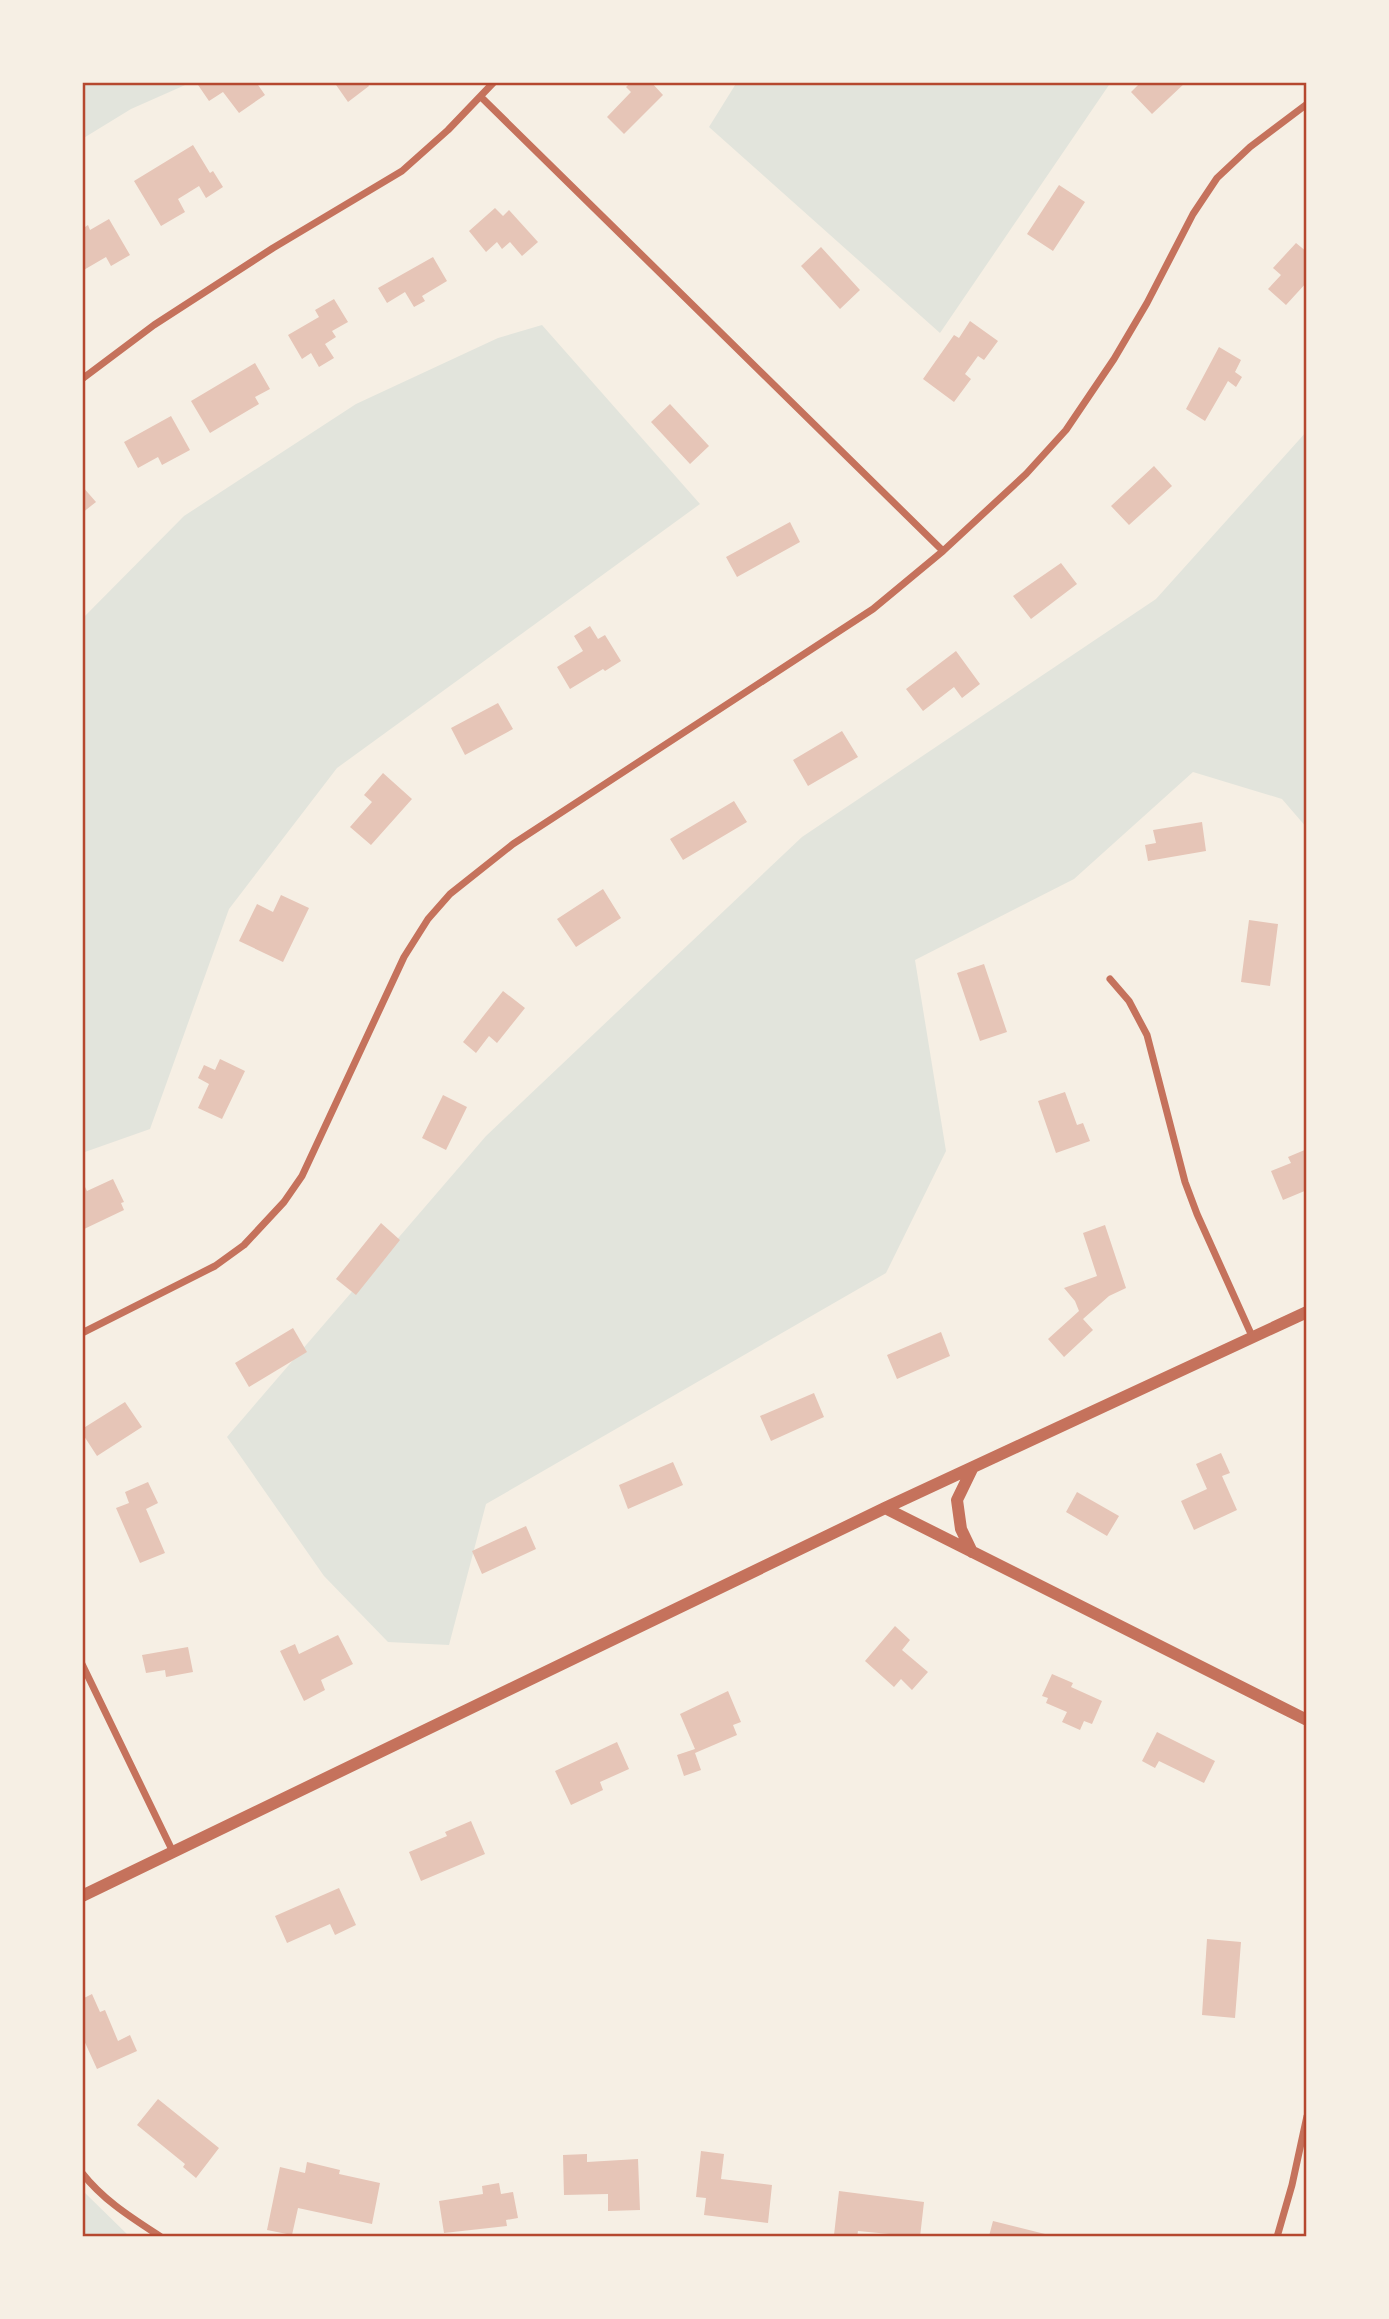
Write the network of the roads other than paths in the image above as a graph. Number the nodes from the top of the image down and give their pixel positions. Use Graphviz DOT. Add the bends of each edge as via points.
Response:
graph roads {
  1 [pos="494,82"];
  2 [pos="481,97"];
  3 [pos="1307,104"];
  4 [pos="82,379"];
  5 [pos="943,551"];
  6 [pos="1110,979"];
  7 [pos="1307,1312"];
  8 [pos="82,1333"];
  9 [pos="1252,1336"];
  10 [pos="972,1467"];
  11 [pos="885,1508"];
  12 [pos="971,1552"];
  13 [pos="82,1664"];
  14 [pos="1307,1720"];
  15 [pos="174,1854"];
  16 [pos="82,1896"];
  17 [pos="1307,2116"];
  18 [pos="82,2174"];
  19 [pos="161,2237"];
  20 [pos="1277,2237"];
  1 -- 2 [label="street"];
  2 -- 4 [label="street" via="401,171 154,325"];
  2 -- 5 [label="street"];
  3 -- 5 [label="street" via="1217,178 1114,359 1066,430"];
  5 -- 8 [label="street" via="873,609 513,844 450,894 404,957 302,1176 284,1202 244,1245 215,1266"];
  6 -- 9 [label="street" via="1129,1001 1147,1035 1196,1214"];
  7 -- 9 [label="street"];
  9 -- 10 [label="street"];
  10 -- 11 [label="street"];
  10 -- 12 [label="street" via="957,1500 961,1529"];
  11 -- 12 [label="street"];
  11 -- 15 [label="street"];
  12 -- 14 [label="street"];
  13 -- 15 [label="street"];
  15 -- 16 [label="street"];
  17 -- 20 [label="street"];
  18 -- 19 [label="street" via="116,2208"];
}
